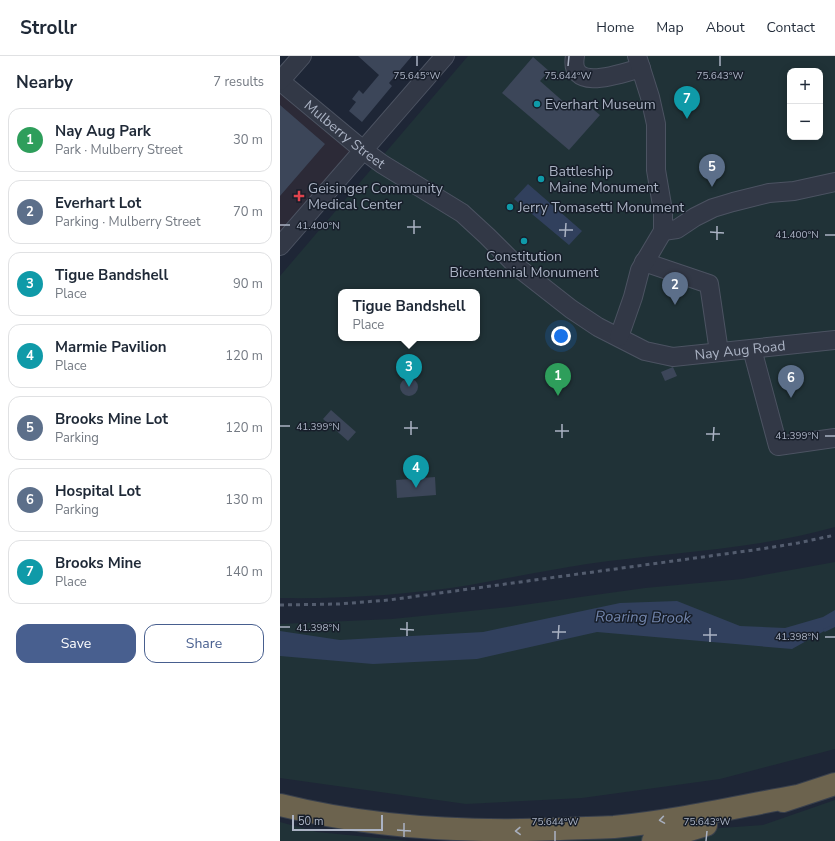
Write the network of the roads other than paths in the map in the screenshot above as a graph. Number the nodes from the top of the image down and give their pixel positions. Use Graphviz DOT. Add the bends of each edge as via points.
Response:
graph roads {
  1 [pos="302,56"];
  2 [pos="445,56"];
  3 [pos="575,56"];
  4 [pos="639,62"];
  5 [pos="280,81"];
  6 [pos="363,150"];
  7 [pos="835,182"];
  8 [pos="663,232"];
  9 [pos="280,246"];
  10 [pos="644,262"];
  11 [pos="618,337"];
  12 [pos="835,340"];
  13 [pos="752,349"];
  14 [pos="645,351"];
  15 [pos="719,352"];
  16 [pos="835,438"];
  17 [pos="835,784"];
  18 [pos="797,796"];
  19 [pos="280,805"];
  20 [pos="653,841"];
  1 -- 5 [label="street"];
  2 -- 6 [label="street"];
  3 -- 4 [label="street" via="576,70 580,77 588,79"];
  4 -- 8 [label="street" via="656,124 656,170 663,211"];
  5 -- 6 [label="street, Mulberry Street"];
  6 -- 9 [label="street"];
  6 -- 11 [label="street, Mulberry Street" via="462,214 545,289 598,327"];
  7 -- 8 [label="street" via="794,191 768,193 733,202 713,208 677,229"];
  8 -- 10 [label="street"];
  10 -- 11 [label="street"];
  10 -- 15 [label="street" via="709,284"];
  11 -- 14 [label="street, Mulberry Street"];
  12 -- 13 [label="street, Nay Aug Road"];
  13 -- 15 [label="street, Nay Aug Road"];
  13 -- 16 [label="street" via="778,446"];
  14 -- 15 [label="street, Nay Aug Road" via="674,356"];
  17 -- 18 [label="highway"];
  18 -- 19 [label="highway, one-way" via="614,827 513,831 447,830 387,825"];
  18 -- 20 [label="highway"];
}
